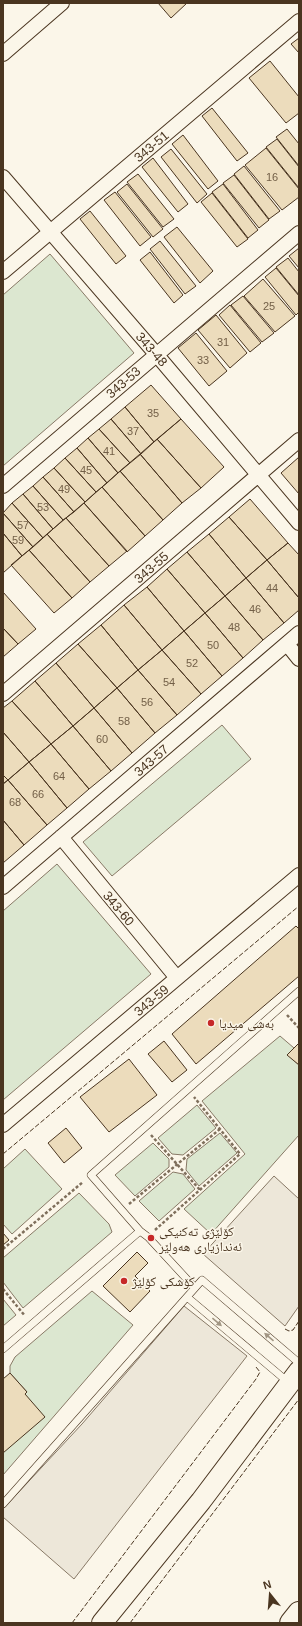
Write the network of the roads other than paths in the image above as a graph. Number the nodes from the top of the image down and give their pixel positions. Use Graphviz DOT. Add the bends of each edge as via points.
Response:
graph roads {
  1 [pos="62,3"];
  2 [pos="299,21"];
  3 [pos="3,54"];
  4 [pos="3,177"];
  5 [pos="50,232"];
  6 [pos="299,232"];
  7 [pos="3,272"];
  8 [pos="156,354"];
  9 [pos="299,440"];
  10 [pos="258,475"];
  11 [pos="3,486"];
  12 [pos="299,523"];
  13 [pos="299,633"];
  14 [pos="286,644"];
  15 [pos="299,659"];
  16 [pos="3,694"];
  17 [pos="61,837"];
  18 [pos="299,875"];
  19 [pos="3,887"];
  20 [pos="177,978"];
  21 [pos="299,991"];
  22 [pos="3,1124"];
  23 [pos="140,1230"];
  24 [pos="195,1288"];
  25 [pos="188,1297"];
  26 [pos="3,1349"];
  27 [pos="299,1363"];
  28 [pos="294,1378"];
  29 [pos="3,1504"];
  30 [pos="299,1613"];
  31 [pos="102,1623"];
  32 [pos="291,1623"];
  1 -- 3 [label="street"];
  2 -- 5 [label="street, 343-51"];
  4 -- 5 [label="street, 343-48"];
  5 -- 7 [label="street, 343-51"];
  5 -- 8 [label="street, 343-48"];
  6 -- 8 [label="street, 343-53"];
  8 -- 10 [label="street, 343-48"];
  8 -- 11 [label="street, 343-53"];
  9 -- 10 [label="street, 343-55"];
  10 -- 12 [label="street, 343-48"];
  10 -- 16 [label="street, 343-55"];
  13 -- 14 [label="street, 343-57"];
  14 -- 15 [label="street"];
  14 -- 17 [label="street, 343-57"];
  17 -- 19 [label="street, 343-57"];
  17 -- 20 [label="street, 343-60"];
  18 -- 20 [label="street, 343-59"];
  20 -- 22 [label="street, 343-59"];
  21 -- 23 [label="lane" via="91,1175"];
  23 -- 24 [label="lane"];
  23 -- 26 [label="lane"];
  24 -- 25 [label="lane"];
  27 -- 24 [label="lane, one-way" via="202,1280"];
  25 -- 28 [label="lane, one-way"];
  25 -- 29 [label="lane"];
  28 -- 31 [label="street" via="201,1501"];
  30 -- 32 [label="highway"];
}
